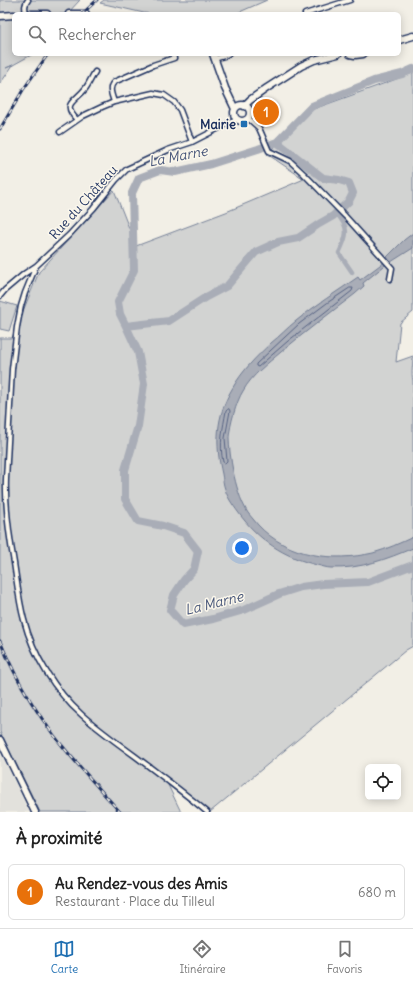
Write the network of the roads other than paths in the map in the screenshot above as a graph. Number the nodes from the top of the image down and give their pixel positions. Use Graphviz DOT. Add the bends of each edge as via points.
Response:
graph roads {
  1 [pos="28,0"];
  2 [pos="350,0"];
  3 [pos="342,1"];
  4 [pos="26,12"];
  5 [pos="311,12"];
  6 [pos="12,15"];
  7 [pos="0,16"];
  8 [pos="413,36"];
  9 [pos="401,39"];
  10 [pos="214,56"];
  11 [pos="330,56"];
  12 [pos="174,58"];
  13 [pos="95,72"];
  14 [pos="114,102"];
  15 [pos="244,106"];
  16 [pos="235,109"];
  17 [pos="248,118"];
  18 [pos="77,120"];
  19 [pos="237,120"];
  20 [pos="60,132"];
  21 [pos="192,142"];
  22 [pos="36,266"];
  23 [pos="390,279"];
  24 [pos="0,296"];
  25 [pos="0,740"];
  26 [pos="35,812"];
  27 [pos="207,812"];
  1 -- 4 [label="street" via="25,3"];
  2 -- 3 [label="street"];
  3 -- 5 [label="street"];
  6 -- 7 [label="street"];
  8 -- 9 [label="street"];
  10 -- 16 [label="street"];
  11 -- 15 [label="street" via="301,66"];
  12 -- 14 [label="street" via="114,82 110,90"];
  13 -- 18 [label="street" via="85,89 70,104 70,110"];
  14 -- 18 [label="street"];
  14 -- 21 [label="street" via="153,93 164,95 180,110"];
  15 -- 16 [label="street"];
  15 -- 17 [label="street" via="250,113"];
  16 -- 19 [label="street"];
  17 -- 19 [label="street" via="244,121"];
  17 -- 23 [label="street" via="259,128 269,151 290,161 304,174 383,257 392,268"];
  18 -- 20 [label="street"];
  19 -- 21 [label="street, Rue du Château"];
  21 -- 22 [label="street, Rue du Château" via="127,169 93,210"];
  22 -- 24 [label="street, Rue du Château"];
  22 -- 27 [label="street" via="25,293 16,327 5,493 7,523 27,631 35,652 50,676 81,714"];
  25 -- 26 [label="street"];
}
